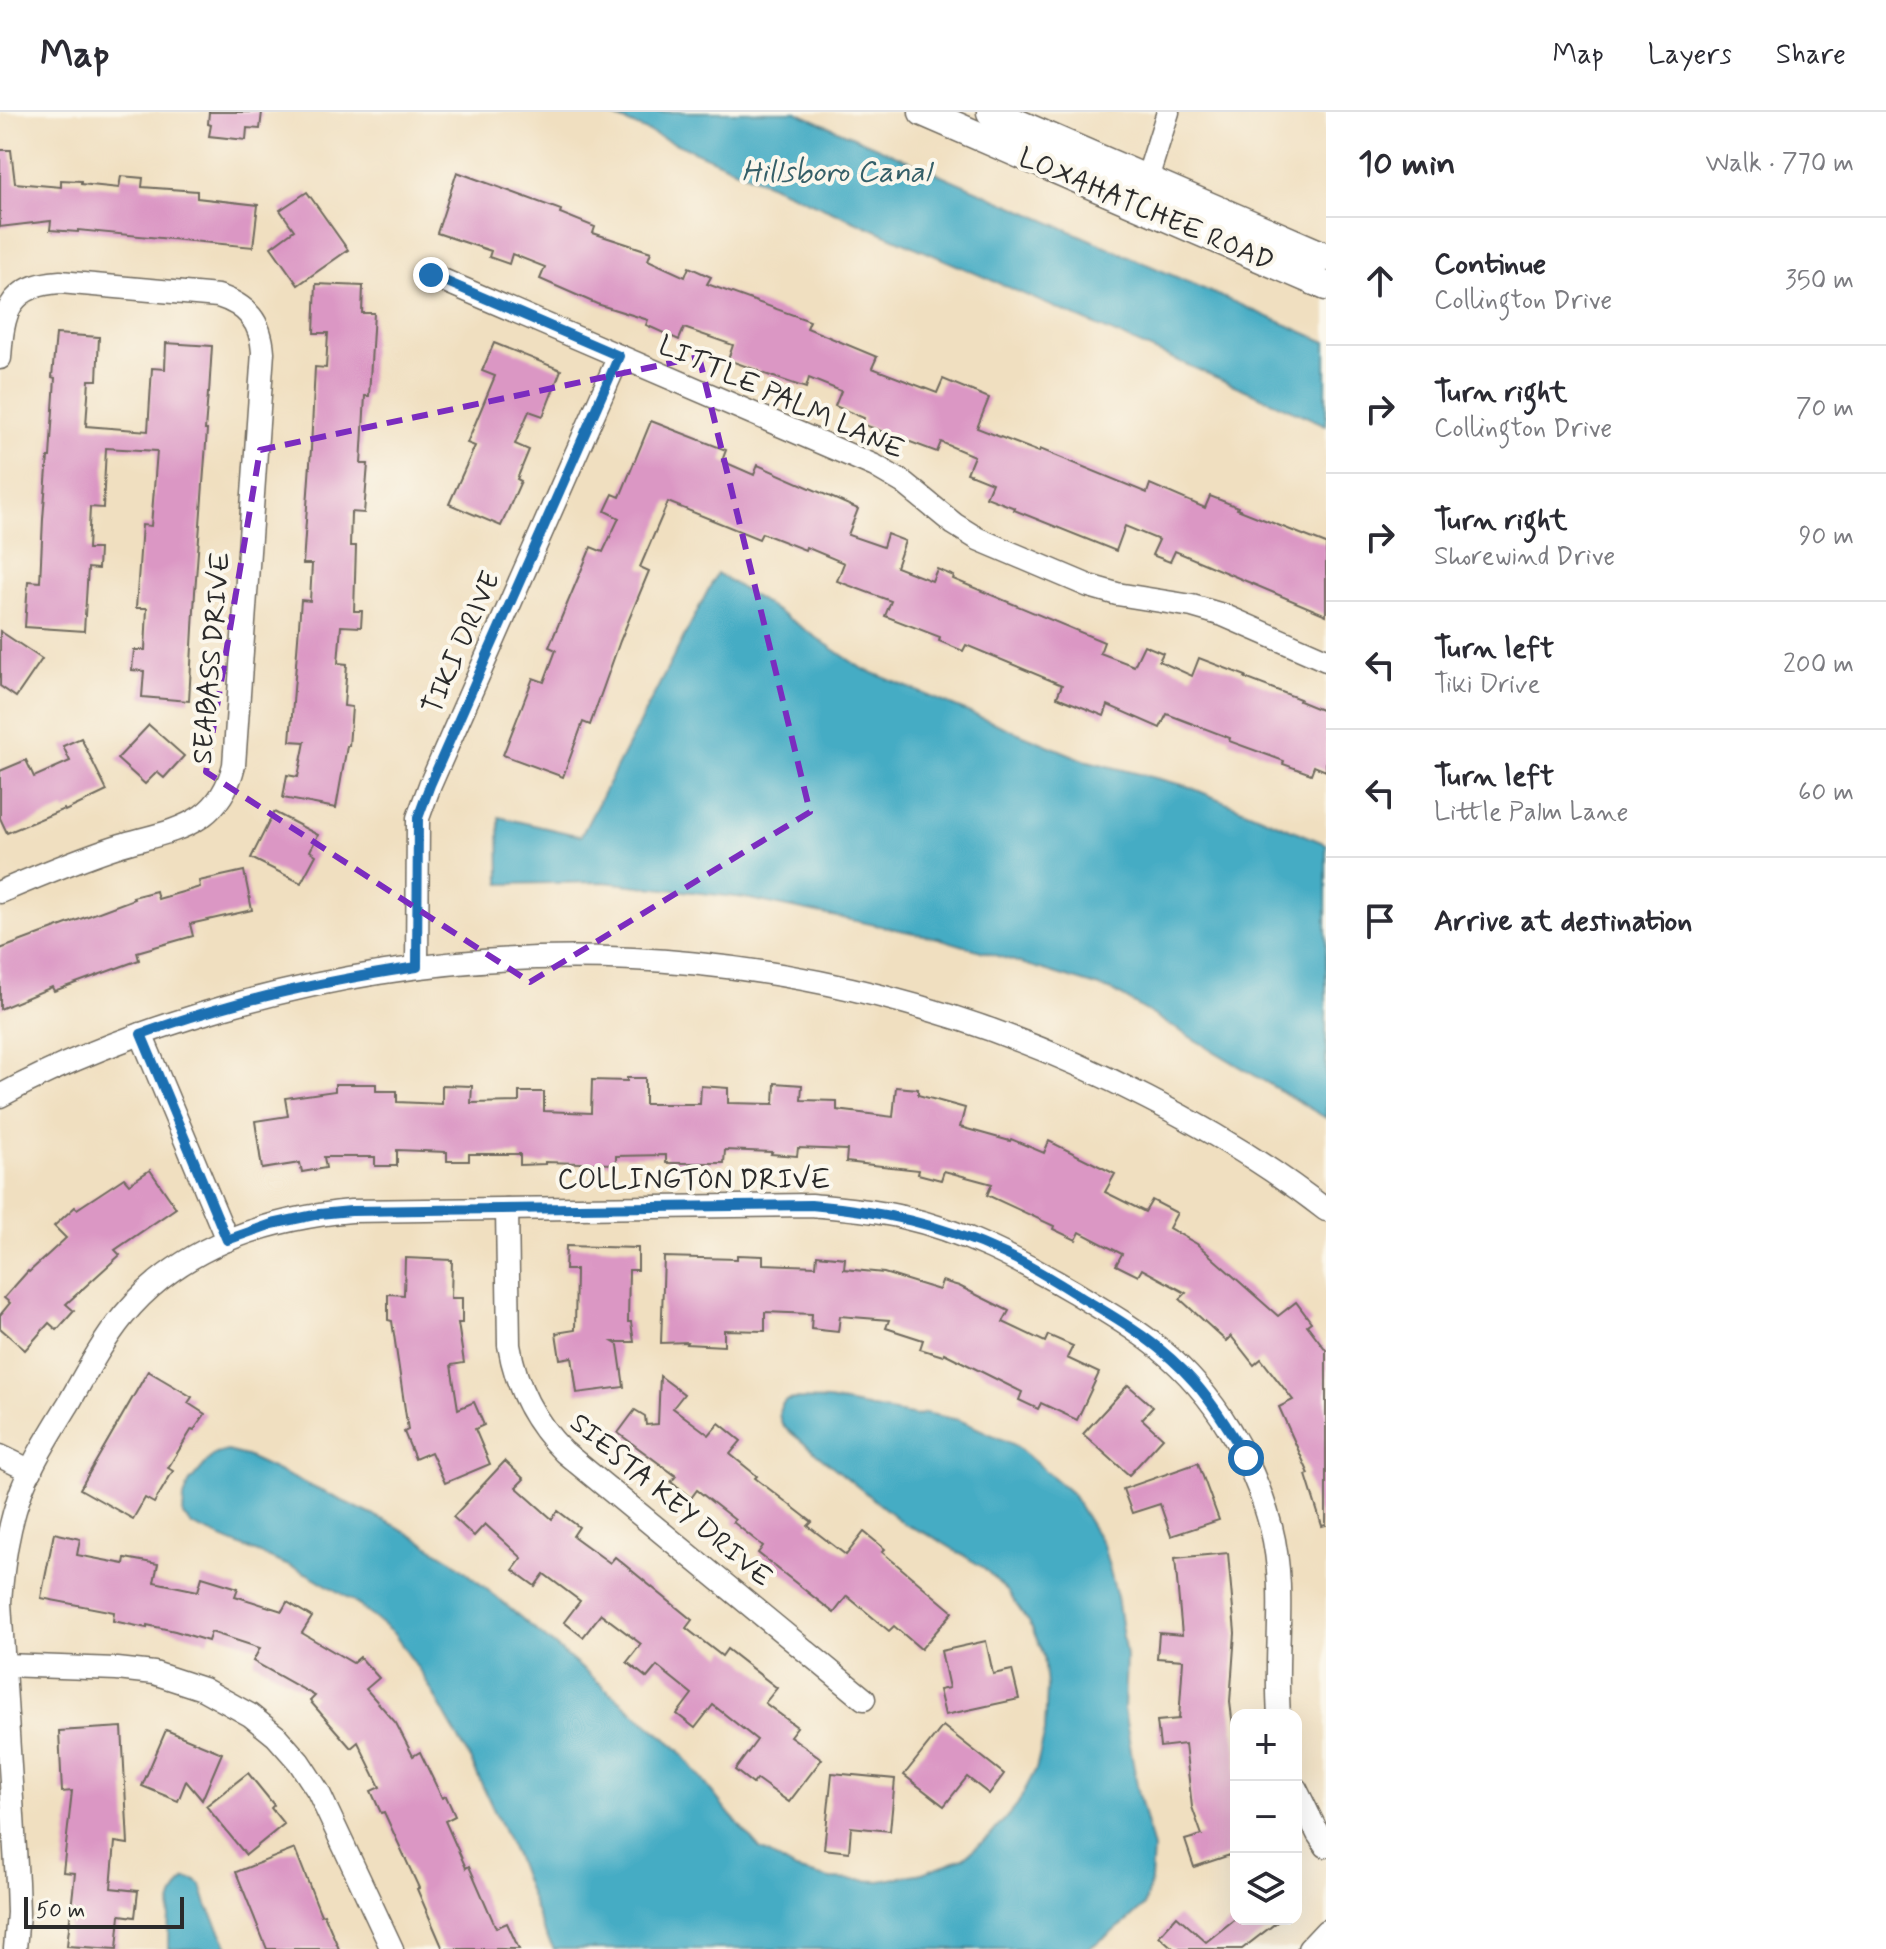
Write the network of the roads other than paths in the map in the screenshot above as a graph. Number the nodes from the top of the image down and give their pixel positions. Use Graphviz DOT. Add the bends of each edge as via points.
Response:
graph roads {
  1 [pos="923,112"];
  2 [pos="991,112"];
  3 [pos="1168,112"];
  4 [pos="1147,179"];
  5 [pos="1326,257"];
  6 [pos="431,275"];
  7 [pos="1326,286"];
  8 [pos="619,356"];
  9 [pos="0,358"];
  10 [pos="1326,660"];
  11 [pos="0,892"];
  12 [pos="417,967"];
  13 [pos="141,1034"];
  14 [pos="0,1096"];
  15 [pos="507,1209"];
  16 [pos="1326,1210"];
  17 [pos="227,1240"];
  18 [pos="0,1456"];
  19 [pos="31,1471"];
  20 [pos="4,1665"];
  21 [pos="864,1699"];
  22 [pos="1278,1709"];
  23 [pos="1302,1802"];
  24 [pos="7,1834"];
  25 [pos="1326,1846"];
  26 [pos="1326,1931"];
  27 [pos="15,1949"];
  28 [pos="392,1949"];
  29 [pos="1309,1949"];
  1 -- 7 [label="main road, LOXAHATCHEE ROAD"];
  2 -- 4 [label="main road, LOXAHATCHEE ROAD"];
  3 -- 4 [label="street"];
  4 -- 5 [label="main road, LOXAHATCHEE ROAD"];
  6 -- 8 [label="street, LITTLE PALM LANE"];
  8 -- 10 [label="street, LITTLE PALM LANE" via="875,466 978,539 1089,586 1223,615"];
  8 -- 12 [label="street, TIKI DRIVE" via="418,818"];
  9 -- 11 [label="street, SEABASS DRIVE" via="2,328 16,299 28,289 60,282 233,300 247,310 258,329 263,352 230,779 215,804 192,822"];
  12 -- 13 [label="street" via="274,993"];
  12 -- 16 [label="street" via="582,957 661,960 786,975 894,999 969,1021 1115,1081 1185,1117"];
  13 -- 14 [label="street"];
  13 -- 17 [label="street"];
  15 -- 17 [label="street, COLLINGTON DRIVE" via="319,1214"];
  15 -- 21 [label="street, SIESTA KEY DRIVE" via="509,1345 522,1394 540,1426 564,1452"];
  15 -- 22 [label="street, COLLINGTON DRIVE" via="811,1205 902,1217 1006,1254 1124,1322 1194,1382 1223,1418 1258,1487 1279,1576"];
  17 -- 19 [label="street, COLLINGTON DRIVE" via="179,1265 125,1314"];
  18 -- 19 [label="street"];
  19 -- 20 [label="street, COLLINGTON DRIVE" via="10,1526 3,1564"];
  20 -- 24 [label="street, COLLINGTON DRIVE"];
  20 -- 28 [label="street" via="154,1673 203,1689 250,1715 276,1736 318,1791"];
  23 -- 25 [label="street"];
  24 -- 27 [label="street, COLLINGTON DRIVE" via="18,1913"];
  26 -- 29 [label="street"];
}
